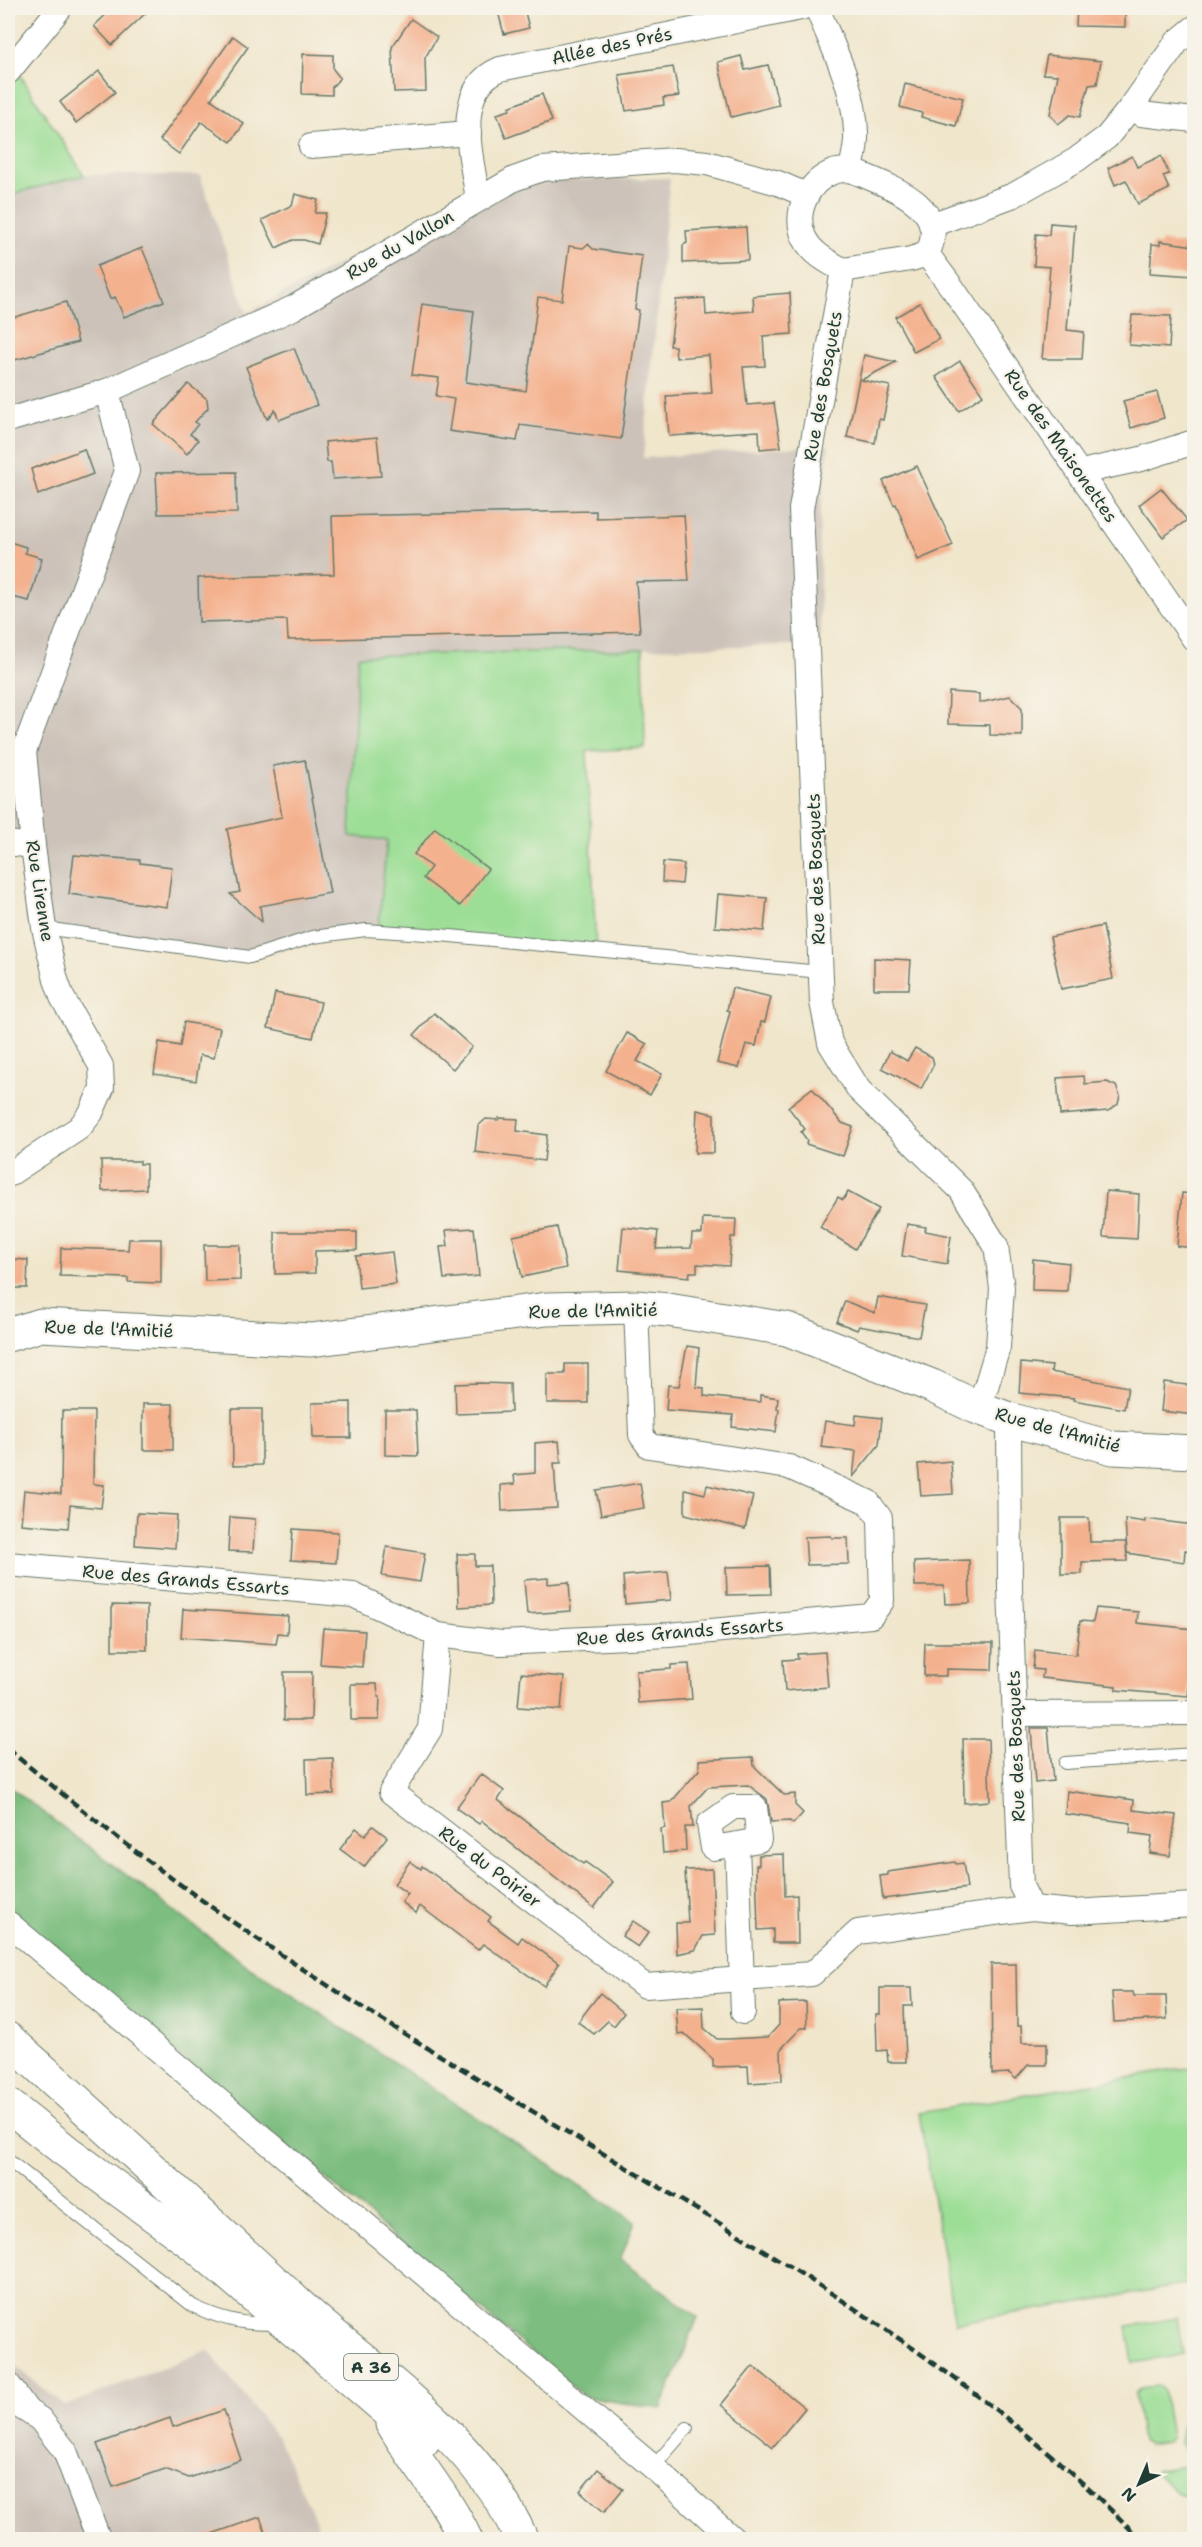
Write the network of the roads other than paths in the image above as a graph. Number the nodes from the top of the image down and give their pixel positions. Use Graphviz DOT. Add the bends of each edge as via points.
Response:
graph roads {
  1 [pos="60,8"];
  2 [pos="801,8"];
  3 [pos="817,8"];
  4 [pos="1194,28"];
  5 [pos="8,72"];
  6 [pos="1132,106"];
  7 [pos="1194,120"];
  8 [pos="469,133"];
  9 [pos="310,146"];
  10 [pos="851,170"];
  11 [pos="806,195"];
  12 [pos="478,199"];
  13 [pos="931,225"];
  14 [pos="927,254"];
  15 [pos="843,270"];
  16 [pos="107,391"];
  17 [pos="8,420"];
  18 [pos="1194,442"];
  19 [pos="1081,476"];
  20 [pos="1194,639"];
  21 [pos="8,843"];
  22 [pos="33,846"];
  23 [pos="44,928"];
  24 [pos="820,972"];
  25 [pos="8,1175"];
  26 [pos="636,1307"];
  27 [pos="8,1335"];
  28 [pos="976,1407"];
  29 [pos="1009,1419"];
  30 [pos="1194,1452"];
  31 [pos="8,1564"];
  32 [pos="438,1635"];
  33 [pos="1194,1713"];
  34 [pos="1016,1714"];
  35 [pos="1194,1754"];
  36 [pos="1065,1762"];
  37 [pos="737,1844"];
  38 [pos="1194,1905"];
  39 [pos="1032,1908"];
  40 [pos="8,1923"];
  41 [pos="742,1979"];
  42 [pos="743,2012"];
  43 [pos="8,2039"];
  44 [pos="8,2104"];
  45 [pos="8,2160"];
  46 [pos="284,2322"];
  47 [pos="8,2374"];
  48 [pos="8,2399"];
  49 [pos="385,2410"];
  50 [pos="40,2419"];
  51 [pos="687,2428"];
  52 [pos="653,2467"];
  53 [pos="99,2540"];
  54 [pos="466,2540"];
  55 [pos="503,2540"];
  56 [pos="522,2540"];
  57 [pos="734,2540"];
  1 -- 5 [label="street"];
  2 -- 8 [label="street, Allée des Prés" via="489,73 473,96 468,113"];
  3 -- 10 [label="street" via="854,106 856,135"];
  4 -- 6 [label="street" via="1177,42"];
  6 -- 7 [label="street" via="1142,114"];
  6 -- 13 [label="street" via="1107,137 1076,160 1014,195"];
  8 -- 9 [label="street"];
  8 -- 12 [label="street, Allée des Prés"];
  10 -- 11 [label="street" via="833,172"];
  10 -- 13 [label="street" via="910,197"];
  11 -- 12 [label="street, Rue du Vallon" via="707,163 675,160 542,169 513,179"];
  11 -- 15 [label="street" via="801,224 804,236 817,254"];
  12 -- 16 [label="street, Rue du Vallon" via="293,308"];
  13 -- 14 [label="street" via="934,240"];
  14 -- 15 [label="street"];
  14 -- 19 [label="street, Rue des Maisonettes"];
  15 -- 24 [label="street, Rue des Bosquets" via="801,509"];
  16 -- 17 [label="street, Rue du Vallon"];
  16 -- 22 [label="street, Rue Lirenne" via="127,471 24,751"];
  18 -- 19 [label="street" via="1090,470"];
  19 -- 20 [label="street, Rue des Maisonettes"];
  21 -- 22 [label="street"];
  22 -- 23 [label="street, Rue Lirenne"];
  23 -- 24 [label="lane" via="250,957 313,937 366,930"];
  23 -- 25 [label="street, Rue Lirenne" via="62,997 101,1066 102,1088 79,1128"];
  24 -- 28 [label="street, Rue des Bosquets" via="830,1043 860,1090 961,1191 996,1246 1002,1288 998,1347"];
  26 -- 27 [label="main road, Rue de l'Amitié" via="547,1309 311,1340 41,1325"];
  26 -- 28 [label="main road, Rue de l'Amitié" via="787,1329"];
  26 -- 32 [label="street, Rue des Grands Essarts" via="641,1436 645,1441 650,1446 789,1467 868,1502 880,1518 882,1601 871,1616 669,1635 501,1643"];
  28 -- 29 [label="main road, Rue de l'Amitié"];
  29 -- 30 [label="main road, Rue de l'Amitié" via="1113,1448"];
  29 -- 34 [label="street, Rue des Bosquets" via="1010,1588"];
  31 -- 32 [label="street, Rue des Grands Essarts" via="353,1595"];
  32 -- 41 [label="street, Rue du Poirier" via="430,1729 391,1792 645,1986"];
  33 -- 34 [label="street"];
  34 -- 39 [label="street, Rue des Bosquets" via="1021,1886"];
  35 -- 36 [label="lane"];
  37 -- 41 [label="street"];
  38 -- 39 [label="street" via="1073,1912"];
  39 -- 41 [label="street, Rue du Poirier" via="858,1932 812,1974"];
  40 -- 52 [label="street"];
  41 -- 42 [label="street"];
  43 -- 56 [label="main road, A 36" via="301,2306 423,2411 483,2474 503,2501"];
  44 -- 46 [label="main road, A 36" via="197,2247"];
  45 -- 46 [label="lane" via="193,2306 212,2315 255,2325"];
  46 -- 49 [label="main road, A 36"];
  47 -- 50 [label="lane"];
  48 -- 50 [label="street"];
  49 -- 54 [label="main road, A 36" via="412,2458 447,2502"];
  49 -- 55 [label="main road, A 36" via="467,2481"];
  50 -- 53 [label="street" via="66,2451"];
  51 -- 52 [label="lane"];
  52 -- 57 [label="street"];
}
